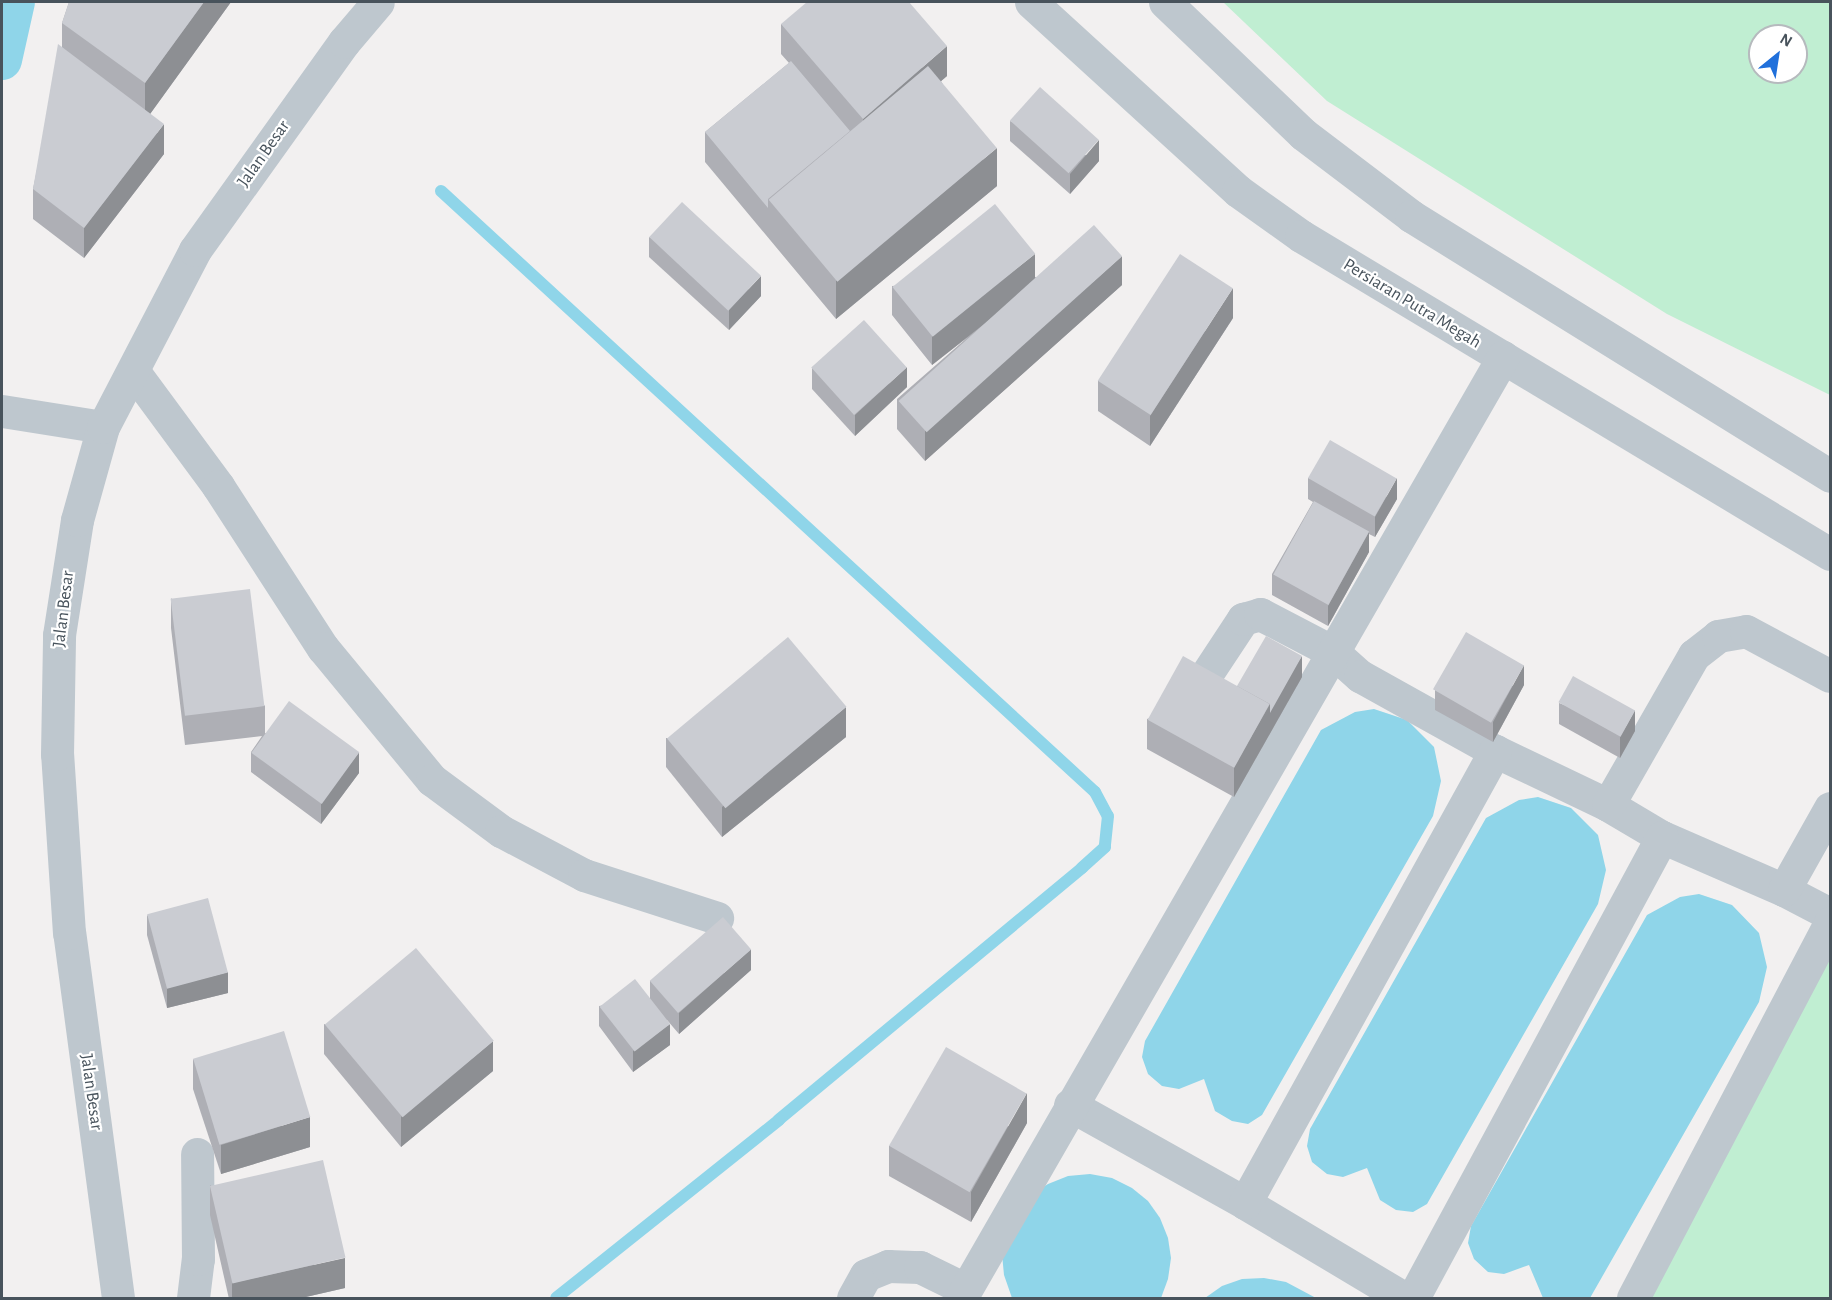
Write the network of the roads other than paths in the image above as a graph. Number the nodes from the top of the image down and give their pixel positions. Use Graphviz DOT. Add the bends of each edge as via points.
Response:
graph roads {
  1 [pos="378,2"];
  2 [pos="1031,2"];
  3 [pos="1165,2"];
  4 [pos="1503,357"];
  5 [pos="134,372"];
  6 [pos="2,411"];
  7 [pos="103,427"];
  8 [pos="1830,476"];
  9 [pos="1830,554"];
  10 [pos="1332,652"];
  11 [pos="1208,672"];
  12 [pos="1830,676"];
  13 [pos="1495,751"];
  14 [pos="1608,805"];
  15 [pos="1830,808"];
  16 [pos="1662,837"];
  17 [pos="1784,890"];
  18 [pos="1830,914"];
  19 [pos="717,918"];
  20 [pos="1830,923"];
  21 [pos="1070,1105"];
  22 [pos="197,1154"];
  23 [pos="1245,1203"];
  24 [pos="963,1294"];
  25 [pos="118,1299"];
  26 [pos="194,1299"];
  27 [pos="853,1299"];
  28 [pos="1404,1299"];
  29 [pos="1413,1299"];
  30 [pos="1633,1299"];
  1 -- 5 [label="street, Jalan Besar" via="344,42 195,250"];
  2 -- 4 [label="street, Persiaran Putra Megah" via="1238,191 1354,270"];
  3 -- 8 [label="street" via="1303,134 1403,210"];
  4 -- 9 [label="street, Persiaran Putra Megah"];
  4 -- 10 [label="street"];
  5 -- 7 [label="street, Jalan Besar"];
  5 -- 19 [label="street" via="218,486 323,648 432,780 501,831 584,875"];
  6 -- 7 [label="street"];
  7 -- 25 [label="street, Jalan Besar" via="77,520 59,635 57,754 69,933"];
  10 -- 11 [label="street" via="1260,614 1243,619"];
  10 -- 13 [label="street" via="1360,676"];
  10 -- 21 [label="street"];
  12 -- 14 [label="street" via="1746,631 1718,636 1694,655"];
  13 -- 14 [label="street"];
  13 -- 23 [label="street"];
  14 -- 16 [label="street"];
  15 -- 17 [label="street"];
  16 -- 17 [label="street"];
  16 -- 29 [label="street"];
  17 -- 18 [label="street"];
  20 -- 30 [label="street"];
  21 -- 23 [label="street"];
  21 -- 24 [label="street"];
  22 -- 26 [label="street" via="198,1259"];
  23 -- 28 [label="street"];
  24 -- 27 [label="street" via="920,1267 888,1266 866,1275"];
}
